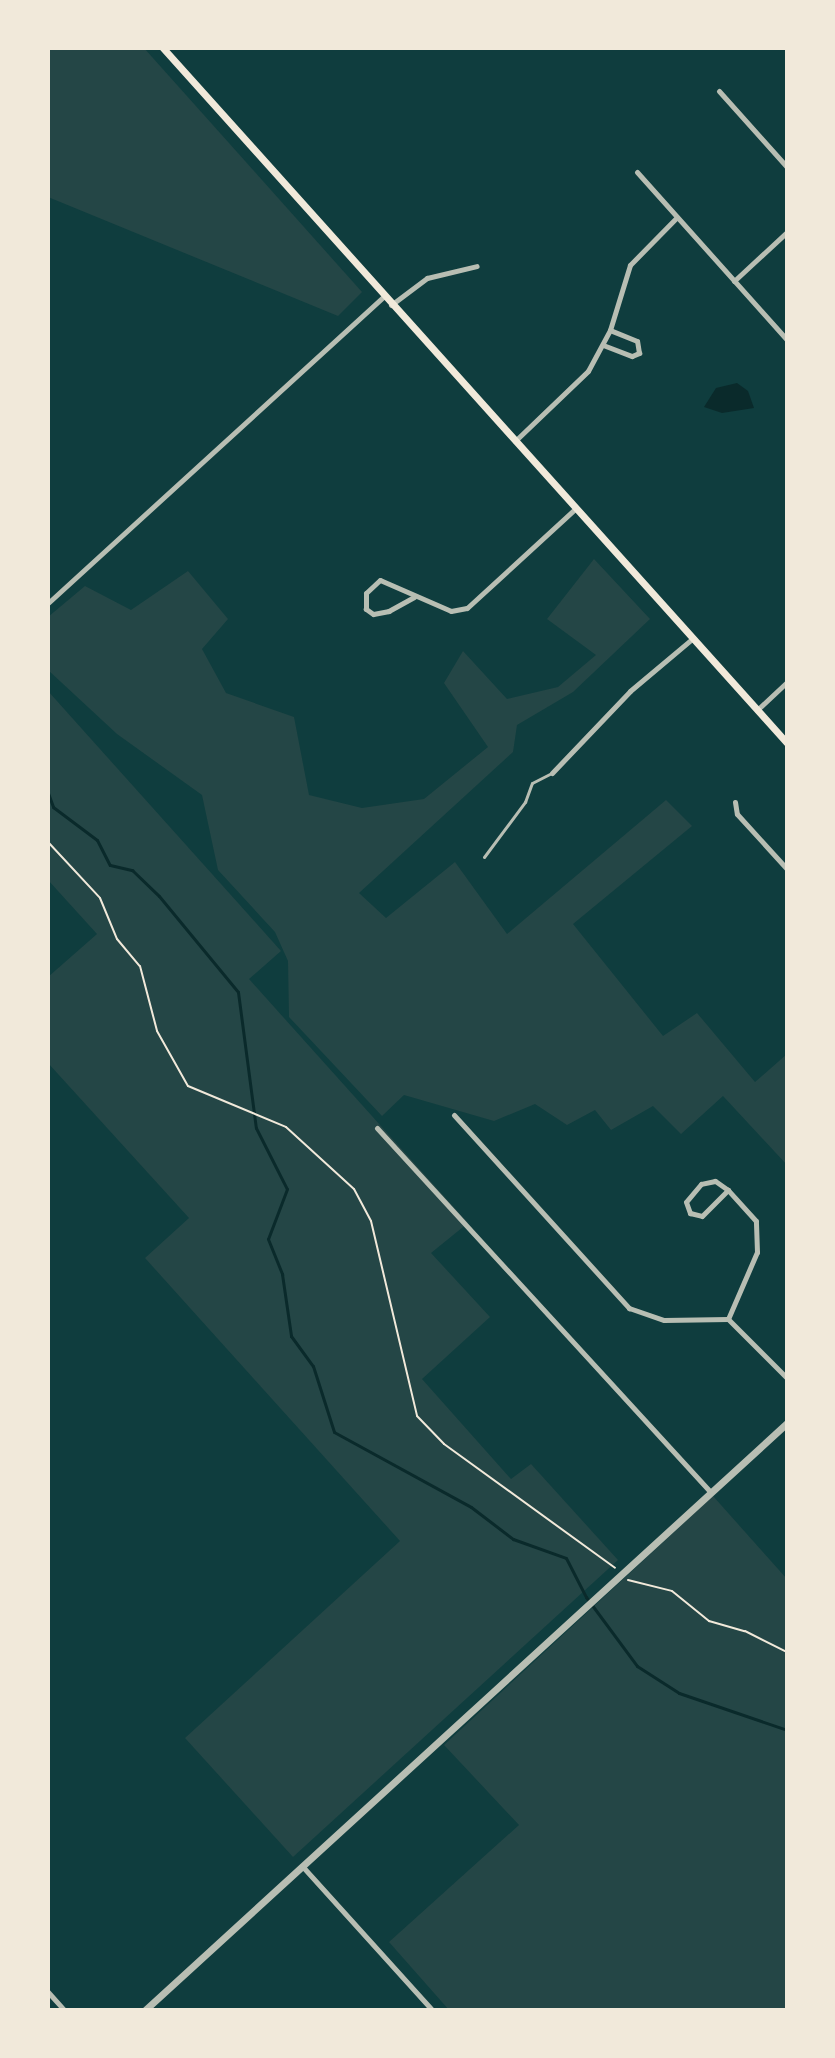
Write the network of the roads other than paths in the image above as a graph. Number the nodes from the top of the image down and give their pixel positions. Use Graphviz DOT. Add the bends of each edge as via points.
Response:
graph roads {
  1 [pos="163,48"];
  2 [pos="719,91"];
  3 [pos="787,167"];
  4 [pos="637,172"];
  5 [pos="677,217"];
  6 [pos="787,232"];
  7 [pos="477,266"];
  8 [pos="734,281"];
  9 [pos="383,297"];
  10 [pos="391,306"];
  11 [pos="610,330"];
  12 [pos="787,340"];
  13 [pos="603,345"];
  14 [pos="513,443"];
  15 [pos="573,511"];
  16 [pos="414,597"];
  17 [pos="48,603"];
  18 [pos="692,639"];
  19 [pos="787,682"];
  20 [pos="757,710"];
  21 [pos="787,743"];
  22 [pos="552,773"];
  23 [pos="735,802"];
  24 [pos="484,857"];
  25 [pos="787,869"];
  26 [pos="454,1115"];
  27 [pos="377,1128"];
  28 [pos="728,1190"];
  29 [pos="728,1319"];
  30 [pos="787,1378"];
  31 [pos="787,1423"];
  32 [pos="711,1492"];
  33 [pos="303,1867"];
  34 [pos="48,1992"];
  35 [pos="64,2010"];
  36 [pos="145,2010"];
  37 [pos="432,2010"];
  1 -- 9 [label="main road"];
  2 -- 3 [label="street"];
  4 -- 5 [label="street"];
  5 -- 8 [label="street"];
  5 -- 11 [label="street" via="630,265"];
  6 -- 8 [label="street"];
  7 -- 10 [label="street" via="427,278"];
  8 -- 12 [label="street"];
  9 -- 10 [label="main road"];
  9 -- 17 [label="street"];
  10 -- 14 [label="main road"];
  11 -- 13 [label="street"];
  11 -- 13 [label="street" via="637,341 639,353 632,356"];
  13 -- 14 [label="street" via="574,388"];
  14 -- 15 [label="main road"];
  15 -- 16 [label="street" via="467,608 451,611"];
  15 -- 18 [label="main road"];
  16 -- 16 [label="street" via="380,580 366,593 366,609 373,614 389,611"];
  18 -- 20 [label="main road"];
  18 -- 22 [label="street" via="630,691"];
  19 -- 20 [label="street"];
  20 -- 21 [label="main road"];
  22 -- 24 [label="lane" via="532,783 525,802"];
  23 -- 25 [label="street" via="737,814"];
  26 -- 29 [label="street" via="629,1308 664,1320"];
  27 -- 32 [label="street"];
  28 -- 28 [label="street" via="708,1181 689,1196 687,1209 696,1216 707,1215"];
  28 -- 29 [label="street" via="752,1214 760,1238"];
  29 -- 30 [label="street"];
  31 -- 32 [label="street"];
  32 -- 33 [label="street"];
  33 -- 36 [label="street"];
  33 -- 37 [label="street"];
  34 -- 35 [label="street"];
}
